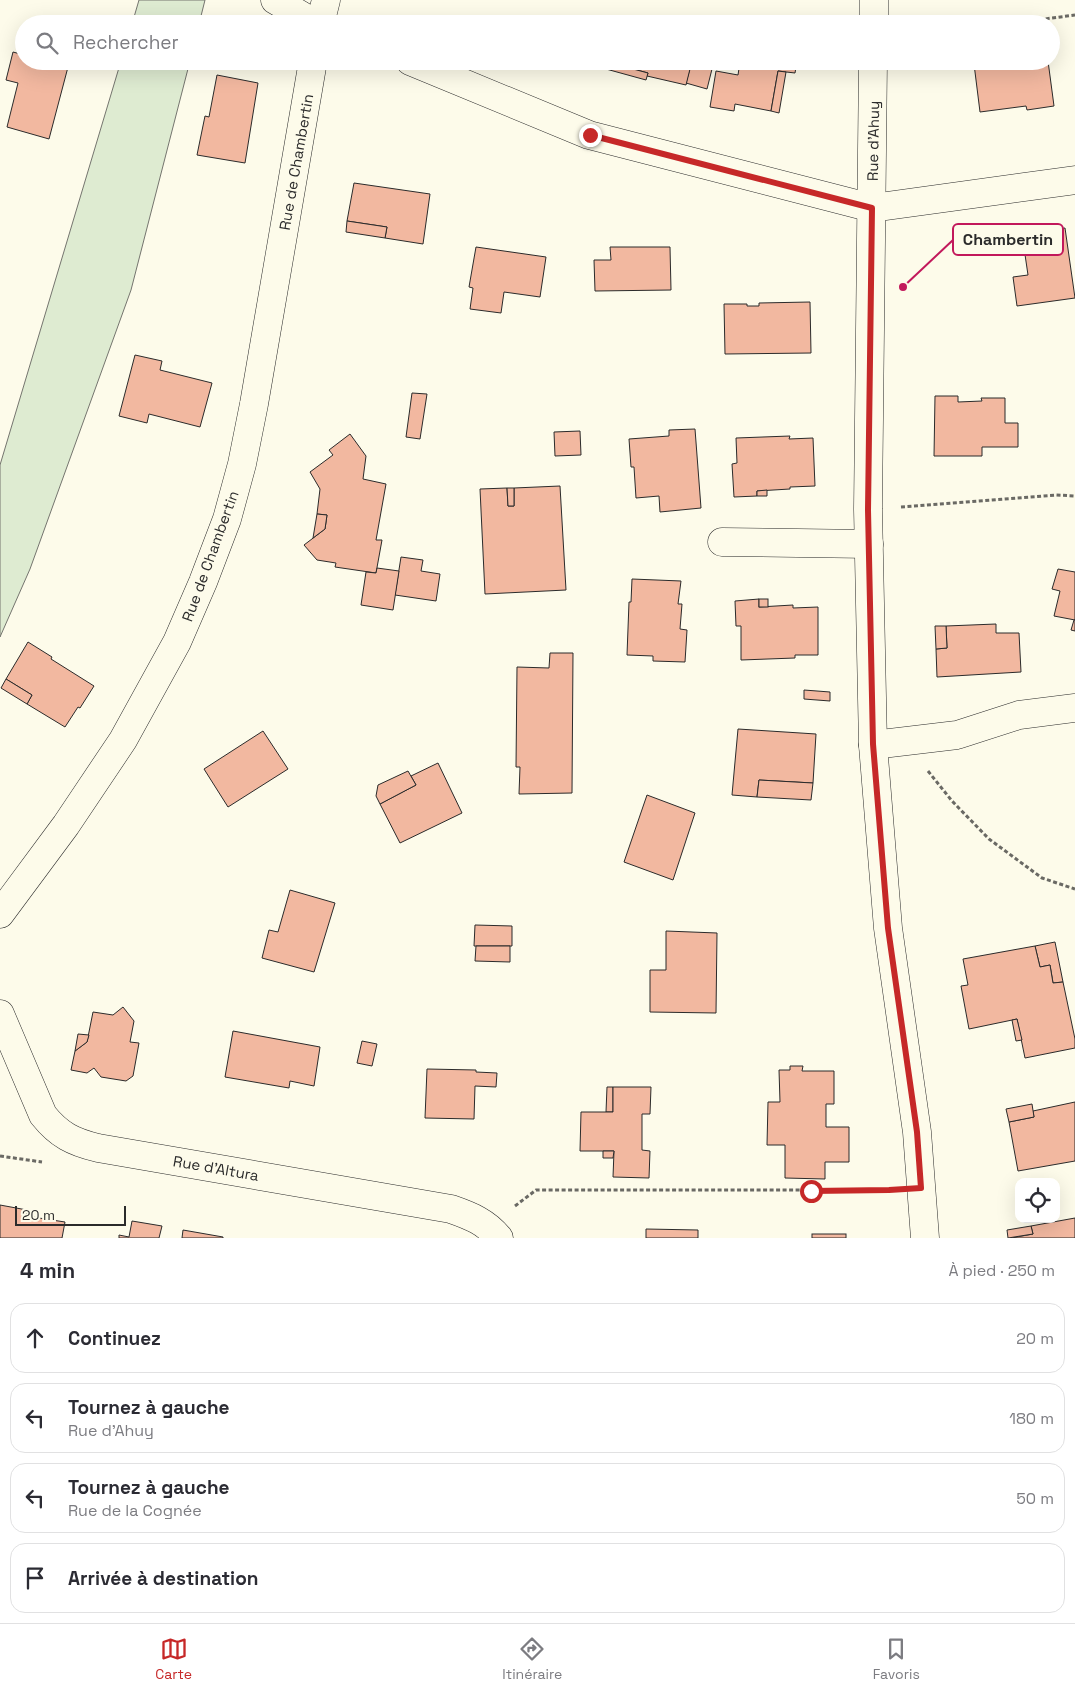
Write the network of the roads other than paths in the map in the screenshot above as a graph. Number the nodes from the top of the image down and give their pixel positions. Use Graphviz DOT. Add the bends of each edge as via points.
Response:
graph roads {
  1 [pos="275,0"];
  2 [pos="326,0"];
  3 [pos="874,0"];
  4 [pos="301,15"];
  5 [pos="322,15"];
  6 [pos="874,15"];
  7 [pos="311,70"];
  8 [pos="432,70"];
  9 [pos="873,70"];
  10 [pos="1075,180"];
  11 [pos="872,208"];
  12 [pos="722,542"];
  13 [pos="869,544"];
  14 [pos="1075,708"];
  15 [pos="873,744"];
  16 [pos="0,914"];
  17 [pos="0,1014"];
  18 [pos="494,1232"];
  19 [pos="925,1238"];
  1 -- 4 [label="street"];
  2 -- 5 [label="street"];
  3 -- 6 [label="street"];
  7 -- 16 [label="street, Rue de Chambertin" via="252,412 227,519 177,642 123,740 71,818"];
  8 -- 11 [label="street" via="590,135"];
  9 -- 11 [label="street, Rue d'Ahuy"];
  10 -- 11 [label="street"];
  11 -- 13 [label="street, Rue d'Ahuy"];
  12 -- 13 [label="street"];
  13 -- 15 [label="street, Rue d'Ahuy"];
  14 -- 15 [label="street" via="1019,715 957,735"];
  15 -- 19 [label="street, Rue d'Ahuy" via="888,928 917,1132"];
  17 -- 18 [label="street, Rue d'Altura" via="43,1115 54,1129 76,1141 98,1148 451,1209 473,1217"];
}
